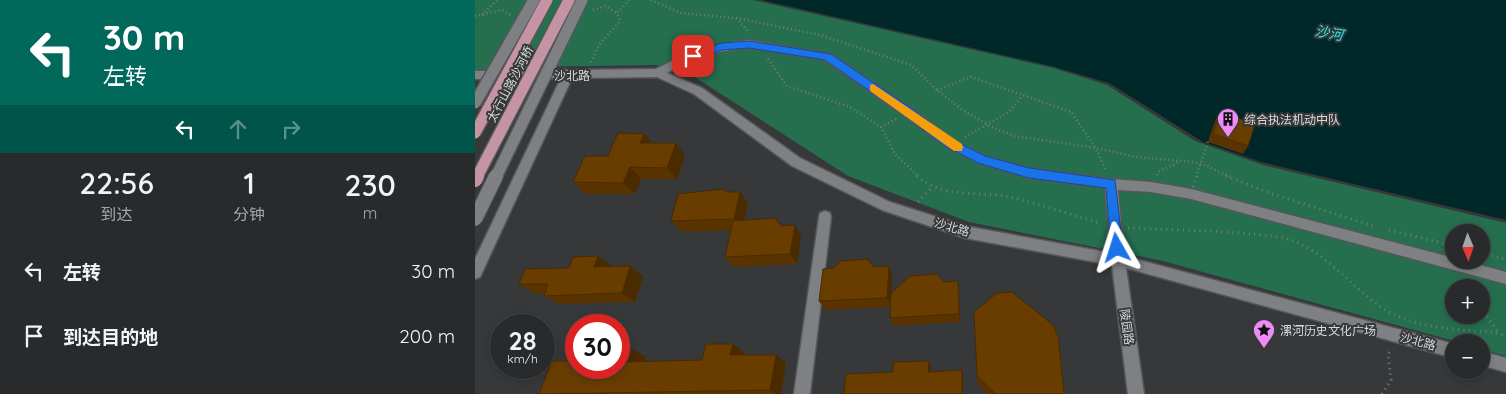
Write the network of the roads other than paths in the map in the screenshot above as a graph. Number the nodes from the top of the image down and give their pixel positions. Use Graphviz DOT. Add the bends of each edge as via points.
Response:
graph roads {
  1 [pos="534,0"];
  2 [pos="547,0"];
  3 [pos="569,0"];
  4 [pos="583,0"];
  5 [pos="658,73"];
  6 [pos="475,75"];
  7 [pos="568,75"];
  8 [pos="475,103"];
  9 [pos="475,133"];
  10 [pos="475,180"];
  11 [pos="1111,184"];
  12 [pos="825,217"];
  13 [pos="475,219"];
  14 [pos="1118,260"];
  15 [pos="475,273"];
  16 [pos="1506,278"];
  17 [pos="1445,349"];
  18 [pos="1490,361"];
  19 [pos="1506,365"];
  20 [pos="802,394"];
  21 [pos="1136,394"];
  1 -- 8 [label="street, bridge"];
  2 -- 9 [label="main road, 太行山路沙河桥, bridge"];
  3 -- 10 [label="main road, 太行山路沙河桥, bridge"];
  4 -- 13 [label="street, bridge"];
  5 -- 7 [label="street, 沙北路"];
  5 -- 11 [label="street" via="683,59 722,46 749,44 827,57 954,146 982,160 1029,173"];
  5 -- 14 [label="street, 沙北路" via="698,91 796,162 886,206 965,232"];
  6 -- 7 [label="street, 沙北路"];
  7 -- 15 [label="street"];
  11 -- 14 [label="street, 陵园路"];
  11 -- 16 [label="street" via="1151,186 1191,194"];
  12 -- 20 [label="street"];
  14 -- 17 [label="street, 沙北路"];
  14 -- 21 [label="street, 陵园路"];
  18 -- 19 [label="street"];
}
